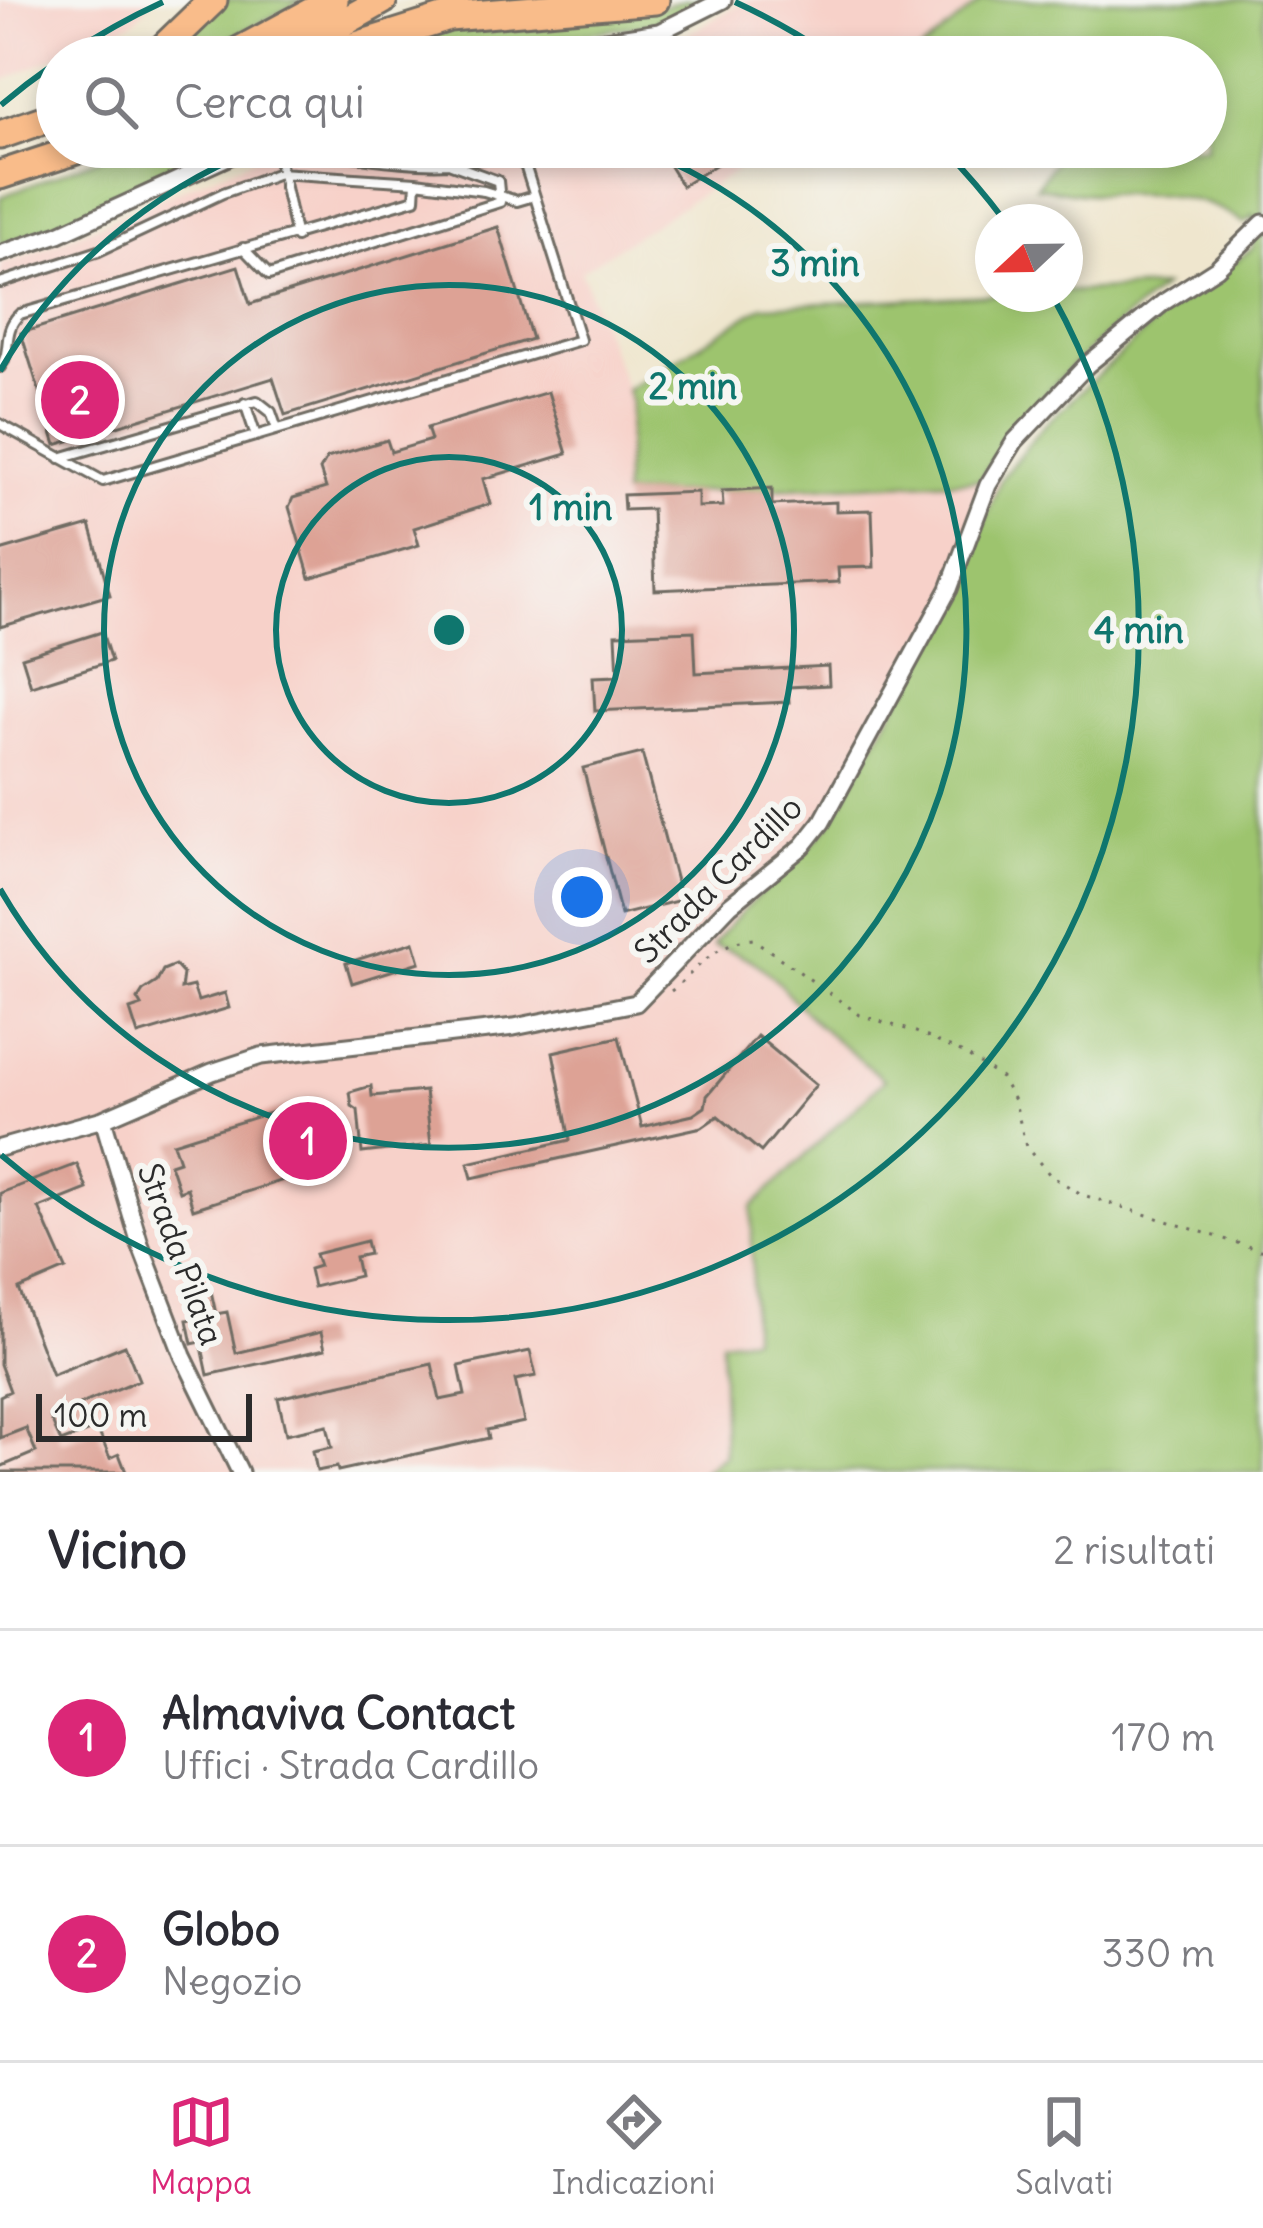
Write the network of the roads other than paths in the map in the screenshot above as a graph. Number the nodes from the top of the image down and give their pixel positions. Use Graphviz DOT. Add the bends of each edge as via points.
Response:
graph roads {
  1 [pos="213,0"];
  2 [pos="334,0"];
  3 [pos="383,0"];
  4 [pos="655,0"];
  5 [pos="723,0"];
  6 [pos="176,36"];
  7 [pos="267,36"];
  8 [pos="319,36"];
  9 [pos="389,36"];
  10 [pos="632,36"];
  11 [pos="36,122"];
  12 [pos="0,135"];
  13 [pos="36,137"];
  14 [pos="0,149"];
  15 [pos="36,163"];
  16 [pos="204,168"];
  17 [pos="279,168"];
  18 [pos="462,168"];
  19 [pos="526,168"];
  20 [pos="279,173"];
  21 [pos="0,175"];
  22 [pos="416,182"];
  23 [pos="502,195"];
  24 [pos="534,196"];
  25 [pos="1263,223"];
  26 [pos="296,237"];
  27 [pos="242,247"];
  28 [pos="0,254"];
  29 [pos="0,284"];
  30 [pos="0,367"];
  31 [pos="245,403"];
  32 [pos="0,424"];
  33 [pos="277,429"];
  34 [pos="256,436"];
  35 [pos="59,458"];
  36 [pos="103,1119"];
  37 [pos="0,1148"];
  38 [pos="240,1472"];
  1 -- 6 [label="highway"];
  2 -- 7 [label="highway"];
  3 -- 8 [label="highway"];
  4 -- 9 [label="highway" via="449,17"];
  5 -- 10 [label="street" via="659,32"];
  11 -- 12 [label="highway"];
  13 -- 14 [label="highway"];
  15 -- 21 [label="highway"];
  16 -- 28 [label="street"];
  17 -- 20 [label="lane"];
  18 -- 23 [label="lane" via="498,181"];
  19 -- 24 [label="lane"];
  20 -- 22 [label="lane"];
  20 -- 26 [label="lane"];
  20 -- 29 [label="lane"];
  22 -- 23 [label="lane"];
  22 -- 26 [label="lane" via="415,199"];
  23 -- 24 [label="lane" via="517,202"];
  23 -- 27 [label="lane" via="493,206 269,275"];
  24 -- 33 [label="lane" via="580,340"];
  25 -- 36 [label="street, Strada Cardillo" via="1087,365 1015,440 988,485 949,589 822,822 636,1003 261,1056"];
  26 -- 27 [label="lane"];
  27 -- 30 [label="lane" via="20,314 7,331"];
  31 -- 33 [label="lane" via="257,400"];
  31 -- 34 [label="lane"];
  31 -- 35 [label="lane"];
  32 -- 35 [label="lane"];
  33 -- 34 [label="lane"];
  34 -- 35 [label="lane" via="104,481"];
  36 -- 37 [label="street, Strada Cardillo"];
  36 -- 38 [label="street, Strada Pilata" via="183,1356"];
}
